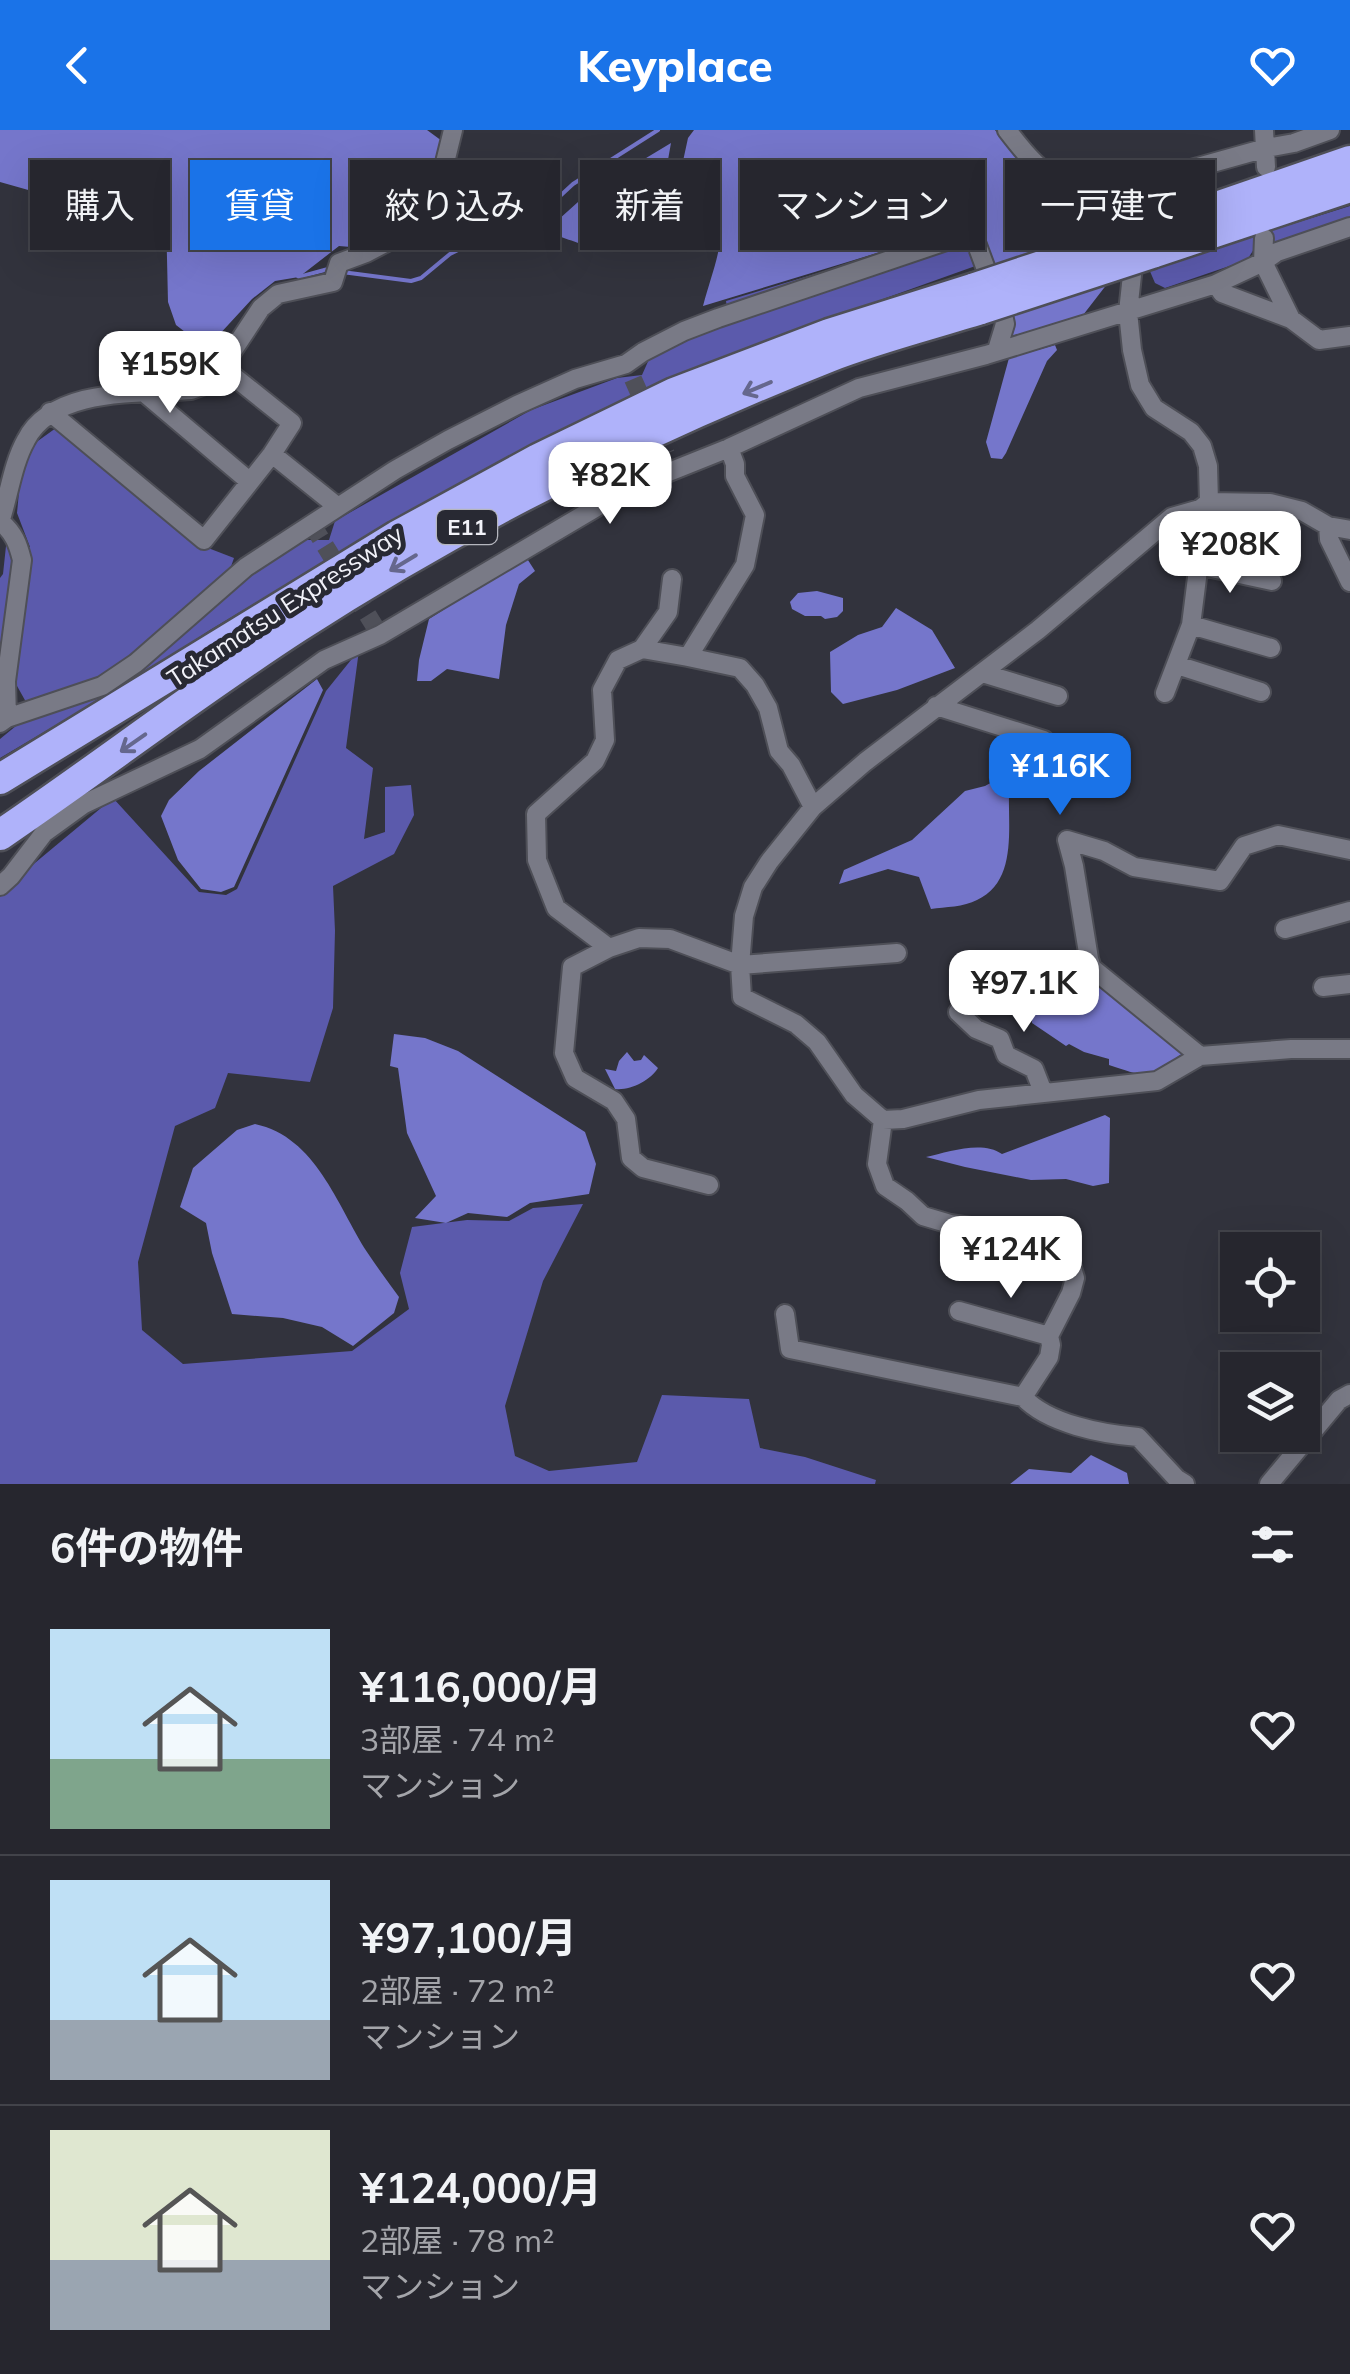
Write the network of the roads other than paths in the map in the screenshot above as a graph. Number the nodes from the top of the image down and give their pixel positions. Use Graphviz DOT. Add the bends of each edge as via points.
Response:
graph roads {
  1 [pos="453,130"];
  2 [pos="1007,130"];
  3 [pos="1330,130"];
  4 [pos="1266,148"];
  5 [pos="1032,160"];
  6 [pos="1350,161"];
  7 [pos="1215,162"];
  8 [pos="1350,187"];
  9 [pos="1215,216"];
  10 [pos="1215,224"];
  11 [pos="1350,227"];
  12 [pos="1264,238"];
  13 [pos="1126,250"];
  14 [pos="1126,250"];
  15 [pos="1263,262"];
  16 [pos="1216,284"];
  17 [pos="978,298"];
  18 [pos="1128,312"];
  19 [pos="1290,319"];
  20 [pos="1350,336"];
  21 [pos="996,350"];
  22 [pos="222,367"];
  23 [pos="146,394"];
  24 [pos="50,412"];
  25 [pos="729,448"];
  26 [pos="272,454"];
  27 [pos="249,481"];
  28 [pos="1209,502"];
  29 [pos="338,506"];
  30 [pos="0,522"];
  31 [pos="1328,526"];
  32 [pos="1350,530"];
  33 [pos="1198,565"];
  34 [pos="672,579"];
  35 [pos="1272,581"];
  36 [pos="1350,582"];
  37 [pos="1191,625"];
  38 [pos="1271,648"];
  39 [pos="642,649"];
  40 [pos="688,657"];
  41 [pos="1177,665"];
  42 [pos="982,674"];
  43 [pos="1261,692"];
  44 [pos="1165,693"];
  45 [pos="1058,696"];
  46 [pos="936,706"];
  47 [pos="4,721"];
  48 [pos="1044,740"];
  49 [pos="0,779"];
  50 [pos="813,807"];
  51 [pos="0,835"];
  52 [pos="1350,850"];
  53 [pos="0,886"];
  54 [pos="1350,911"];
  55 [pos="1284,928"];
  56 [pos="609,948"];
  57 [pos="897,953"];
  58 [pos="740,965"];
  59 [pos="1350,984"];
  60 [pos="1323,987"];
  61 [pos="958,1012"];
  62 [pos="1350,1048"];
  63 [pos="1200,1056"];
  64 [pos="1043,1092"];
  65 [pos="883,1120"];
  66 [pos="709,1185"];
  67 [pos="959,1310"];
  68 [pos="785,1314"];
  69 [pos="1049,1336"];
  70 [pos="1350,1394"];
  71 [pos="1023,1398"];
  72 [pos="1184,1484"];
  73 [pos="1269,1484"];
  1 -- 22 [label="street" via="425,222 336,270 333,282 278,294"];
  2 -- 5 [label="street"];
  3 -- 4 [label="street"];
  4 -- 7 [label="street"];
  6 -- 9 [label="highway, Takamatsu Expressway / E11"];
  8 -- 10 [label="highway, Takamatsu Expressway / E11"];
  11 -- 15 [label="street"];
  12 -- 15 [label="street"];
  13 -- 18 [label="street" via="1132,275"];
  14 -- 17 [label="highway, Takamatsu Expressway / E11, bridge"];
  15 -- 16 [label="street"];
  15 -- 19 [label="street"];
  16 -- 18 [label="street"];
  16 -- 19 [label="street" via="1222,294"];
  17 -- 49 [label="highway, Takamatsu Expressway / E11" via="829,334 692,386 538,459 397,536"];
  17 -- 51 [label="highway, Takamatsu Expressway / E11, one-way" via="549,482 297,628"];
  18 -- 21 [label="street"];
  18 -- 28 [label="street" via="1140,385 1154,408 1202,446"];
  19 -- 20 [label="street" via="1319,340"];
  21 -- 25 [label="street" via="859,388"];
  21 -- 29 [label="street" via="1005,324 977,245 949,240 718,318 643,352 630,372 575,379"];
  22 -- 23 [label="street" via="192,390"];
  22 -- 26 [label="street" via="292,423"];
  23 -- 24 [label="street" via="116,394"];
  23 -- 27 [label="street"];
  24 -- 27 [label="street" via="204,540"];
  24 -- 30 [label="street" via="16,462"];
  25 -- 40 [label="street" via="755,515 745,565"];
  25 -- 53 [label="street" via="670,462 380,635 324,660 200,749 84,804 44,834"];
  26 -- 27 [label="street"];
  26 -- 29 [label="street"];
  28 -- 31 [label="street" via="1270,503"];
  28 -- 33 [label="street"];
  28 -- 42 [label="street" via="1172,517"];
  29 -- 47 [label="street" via="246,567 102,686"];
  30 -- 47 [label="street" via="11,531 22,560"];
  31 -- 32 [label="street"];
  31 -- 36 [label="street"];
  33 -- 35 [label="street"];
  33 -- 37 [label="street"];
  34 -- 39 [label="street" via="668,612"];
  37 -- 38 [label="street"];
  37 -- 41 [label="street"];
  39 -- 40 [label="street"];
  39 -- 56 [label="street" via="618,660 602,690 605,740 595,760 536,814 536,860 556,908"];
  40 -- 50 [label="street" via="740,668 755,684 779,751"];
  41 -- 43 [label="street"];
  41 -- 44 [label="street"];
  42 -- 45 [label="street"];
  42 -- 46 [label="street"];
  46 -- 48 [label="street"];
  46 -- 50 [label="street"];
  50 -- 58 [label="street" via="753,887"];
  52 -- 63 [label="street" via="1278,835 1244,846 1220,880 1134,867 1068,840 1092,968"];
  54 -- 55 [label="street"];
  56 -- 58 [label="street" via="639,938 670,940"];
  56 -- 66 [label="street" via="572,967 564,1053 575,1078 614,1101 626,1120 631,1158 643,1168"];
  57 -- 58 [label="street"];
  58 -- 65 [label="street" via="742,997 817,1042 854,1094"];
  59 -- 60 [label="street"];
  61 -- 64 [label="street" via="1034,1069"];
  62 -- 63 [label="street"];
  63 -- 64 [label="street" via="1157,1081"];
  64 -- 65 [label="street"];
  65 -- 69 [label="street" via="876,1164 885,1186 923,1216 1058,1245 1075,1278"];
  67 -- 69 [label="street"];
  68 -- 71 [label="street" via="790,1349"];
  69 -- 71 [label="street" via="1049,1357"];
  70 -- 73 [label="street"];
  71 -- 72 [label="street" via="1057,1419 1138,1437"];
}
